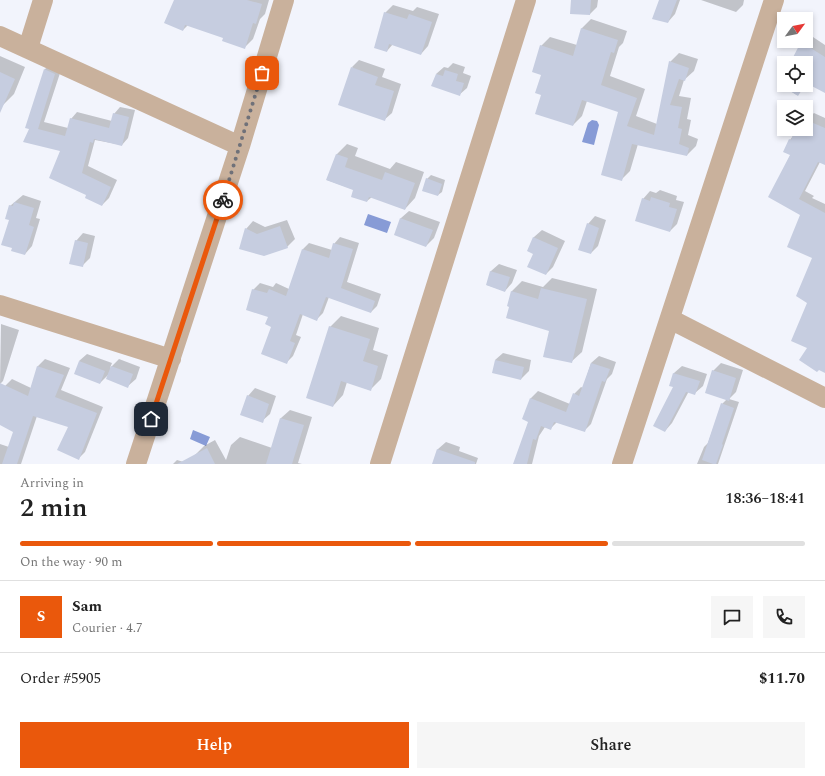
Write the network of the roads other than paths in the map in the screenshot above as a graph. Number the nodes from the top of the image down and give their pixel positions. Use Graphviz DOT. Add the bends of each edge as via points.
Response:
graph roads {
  1 [pos="43,0"];
  2 [pos="284,0"];
  3 [pos="526,0"];
  4 [pos="774,0"];
  5 [pos="0,36"];
  6 [pos="28,48"];
  7 [pos="240,146"];
  8 [pos="0,305"];
  9 [pos="670,319"];
  10 [pos="171,359"];
  11 [pos="825,398"];
  12 [pos="136,464"];
  13 [pos="380,464"];
  14 [pos="622,464"];
  1 -- 6 [label="street"];
  2 -- 7 [label="street"];
  3 -- 13 [label="street"];
  4 -- 9 [label="street"];
  5 -- 6 [label="street"];
  6 -- 7 [label="street"];
  7 -- 10 [label="street"];
  8 -- 10 [label="street"];
  9 -- 11 [label="street"];
  9 -- 14 [label="street"];
  10 -- 12 [label="street"];
}
